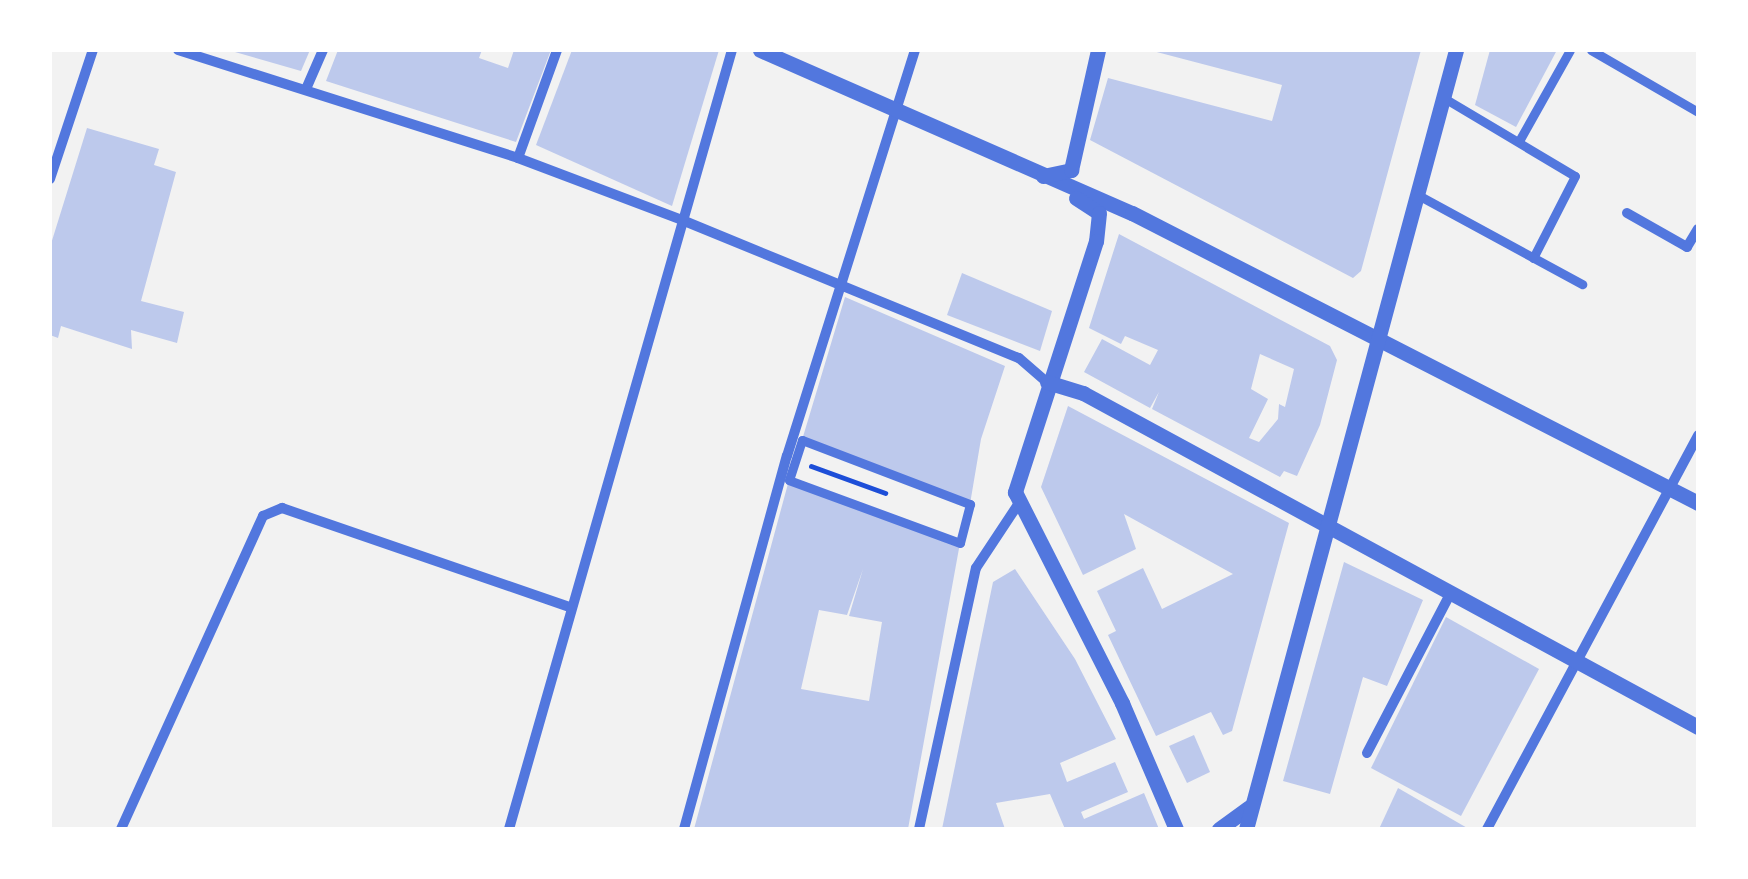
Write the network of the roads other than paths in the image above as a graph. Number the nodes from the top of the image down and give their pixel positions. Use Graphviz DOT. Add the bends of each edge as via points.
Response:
graph roads {
  1 [pos="93,50"];
  2 [pos="178,50"];
  3 [pos="323,50"];
  4 [pos="557,50"];
  5 [pos="732,50"];
  6 [pos="760,50"];
  7 [pos="915,50"];
  8 [pos="1098,50"];
  9 [pos="1456,50"];
  10 [pos="1570,50"];
  11 [pos="1590,50"];
  12 [pos="306,90"];
  13 [pos="1444,98"];
  14 [pos="895,112"];
  15 [pos="1698,112"];
  16 [pos="1519,141"];
  17 [pos="518,158"];
  18 [pos="1043,176"];
  19 [pos="50,179"];
  20 [pos="1418,195"];
  21 [pos="1627,213"];
  22 [pos="682,220"];
  23 [pos="1698,228"];
  24 [pos="1533,258"];
  25 [pos="841,283"];
  26 [pos="1582,284"];
  27 [pos="1379,338"];
  28 [pos="1047,382"];
  29 [pos="1698,435"];
  30 [pos="1670,488"];
  31 [pos="1698,503"];
  32 [pos="1017,506"];
  33 [pos="1324,525"];
  34 [pos="960,543"];
  35 [pos="1450,594"];
  36 [pos="569,607"];
  37 [pos="1578,664"];
  38 [pos="1698,726"];
  39 [pos="1366,753"];
  40 [pos="1249,807"];
  41 [pos="1169,813"];
  42 [pos="121,829"];
  43 [pos="510,829"];
  44 [pos="684,829"];
  45 [pos="919,829"];
  46 [pos="1176,829"];
  47 [pos="1194,829"];
  48 [pos="1219,829"];
  49 [pos="1246,829"];
  50 [pos="1487,829"];
  1 -- 19 [label="street"];
  2 -- 12 [label="street"];
  3 -- 12 [label="street"];
  4 -- 17 [label="street"];
  5 -- 22 [label="street"];
  6 -- 14 [label="street"];
  7 -- 14 [label="street"];
  8 -- 18 [label="street" via="1071,170"];
  9 -- 13 [label="street"];
  10 -- 16 [label="street"];
  11 -- 15 [label="street"];
  12 -- 17 [label="street"];
  13 -- 16 [label="street"];
  13 -- 20 [label="street"];
  14 -- 18 [label="street"];
  14 -- 25 [label="street"];
  16 -- 24 [label="street" via="1576,176"];
  17 -- 22 [label="street"];
  18 -- 27 [label="street" via="1132,213"];
  18 -- 28 [label="street" via="1100,213"];
  20 -- 24 [label="street"];
  20 -- 27 [label="street"];
  21 -- 23 [label="street" via="1687,247"];
  22 -- 25 [label="street"];
  22 -- 36 [label="street"];
  24 -- 26 [label="street"];
  25 -- 28 [label="street" via="1020,358"];
  25 -- 44 [label="street"];
  27 -- 30 [label="street"];
  27 -- 33 [label="street"];
  28 -- 32 [label="street" via="1016,476"];
  28 -- 33 [label="street" via="1082,393"];
  29 -- 30 [label="street"];
  30 -- 31 [label="street"];
  30 -- 37 [label="street"];
  32 -- 41 [label="street" via="1122,703"];
  32 -- 45 [label="street" via="976,568"];
  33 -- 35 [label="street"];
  33 -- 40 [label="street"];
  34 -- 34 [label="street" via="790,480 802,440 970,504"];
  35 -- 37 [label="street"];
  35 -- 39 [label="street"];
  36 -- 42 [label="street" via="282,508 263,516"];
  36 -- 43 [label="street"];
  37 -- 38 [label="street"];
  37 -- 50 [label="street"];
  40 -- 48 [label="street"];
  40 -- 49 [label="street"];
  41 -- 46 [label="street"];
  41 -- 47 [label="street"];
}
